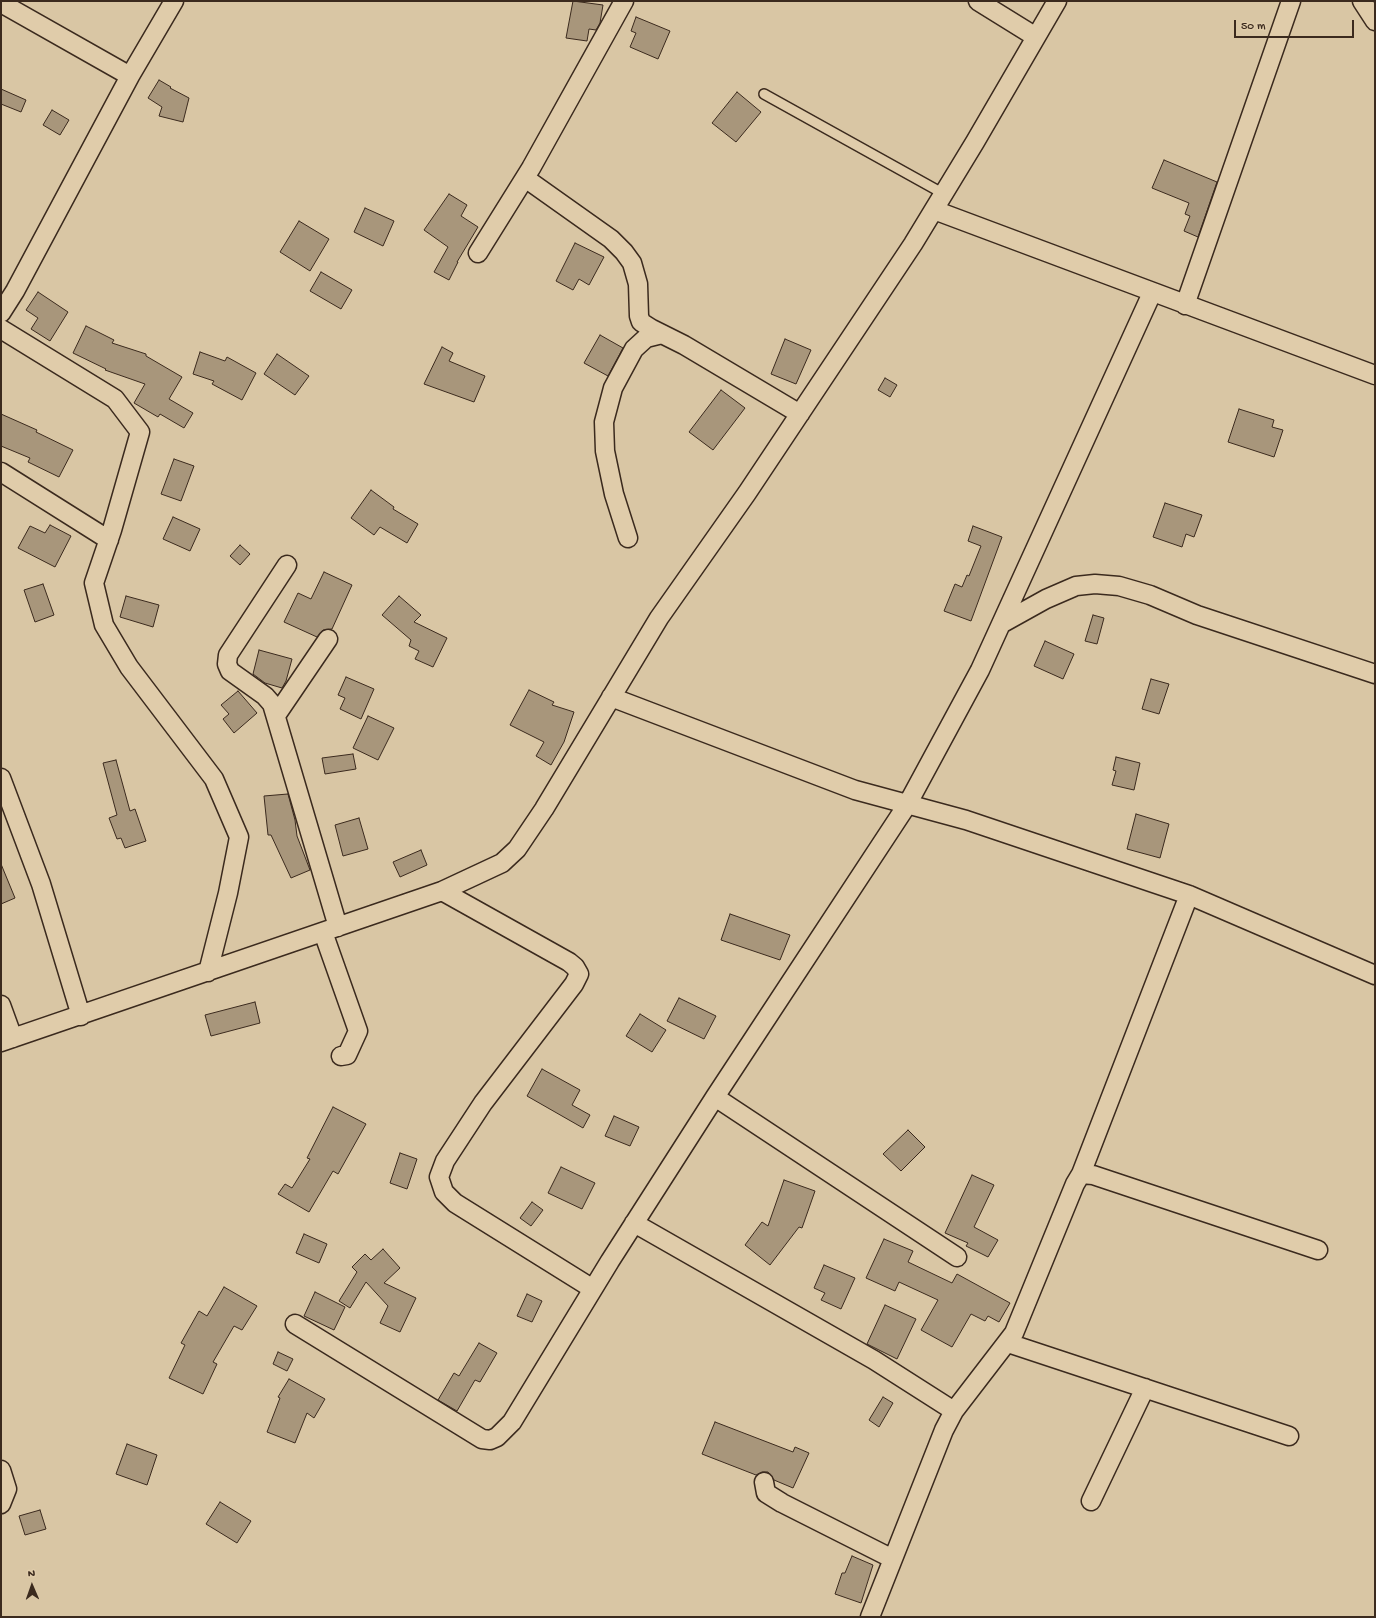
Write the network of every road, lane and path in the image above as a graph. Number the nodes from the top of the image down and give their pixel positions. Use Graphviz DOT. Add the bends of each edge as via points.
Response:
graph roads {
  1 [pos="174,1"];
  2 [pos="624,1"];
  3 [pos="978,1"];
  4 [pos="1057,1"];
  5 [pos="1291,1"];
  6 [pos="1362,1"];
  7 [pos="1,3"];
  8 [pos="1375,21"];
  9 [pos="1036,37"];
  10 [pos="130,76"];
  11 [pos="764,94"];
  12 [pos="525,178"];
  13 [pos="944,194"];
  14 [pos="934,210"];
  15 [pos="478,253"];
  16 [pos="1152,293"];
  17 [pos="1185,305"];
  18 [pos="1,313"];
  19 [pos="1,329"];
  20 [pos="662,334"];
  21 [pos="1375,375"];
  22 [pos="800,414"];
  23 [pos="1,472"];
  24 [pos="628,538"];
  25 [pos="109,540"];
  26 [pos="287,565"];
  27 [pos="1001,624"];
  28 [pos="328,639"];
  29 [pos="1375,674"];
  30 [pos="611,697"];
  31 [pos="277,714"];
  32 [pos="1,778"];
  33 [pos="907,805"];
  34 [pos="442,891"];
  35 [pos="1189,895"];
  36 [pos="330,930"];
  37 [pos="208,972"];
  38 [pos="1375,975"];
  39 [pos="1,1005"];
  40 [pos="81,1016"];
  41 [pos="7,1040"];
  42 [pos="341,1056"];
  43 [pos="715,1097"];
  44 [pos="1081,1174"];
  45 [pos="634,1223"];
  46 [pos="1318,1250"];
  47 [pos="957,1257"];
  48 [pos="593,1289"];
  49 [pos="295,1324"];
  50 [pos="1008,1343"];
  51 [pos="1145,1388"];
  52 [pos="954,1411"];
  53 [pos="1289,1436"];
  54 [pos="1,1470"];
  55 [pos="764,1482"];
  56 [pos="1091,1501"];
  57 [pos="1,1504"];
  58 [pos="893,1559"];
  59 [pos="870,1617"];
  1 -- 10 [label="street"];
  2 -- 12 [label="street"];
  3 -- 9 [label="street"];
  4 -- 9 [label="street"];
  5 -- 17 [label="street"];
  6 -- 8 [label="street"];
  7 -- 10 [label="street"];
  9 -- 13 [label="street"];
  10 -- 18 [label="street"];
  11 -- 13 [label="lane"];
  12 -- 15 [label="street"];
  12 -- 20 [label="street" via="611,239 624,252 632,263 638,284 639,316 642,322"];
  13 -- 14 [label="street"];
  14 -- 16 [label="street"];
  14 -- 22 [label="street"];
  16 -- 17 [label="street"];
  16 -- 27 [label="street"];
  17 -- 21 [label="street"];
  19 -- 25 [label="street" via="115,399 140,432"];
  20 -- 22 [label="street"];
  20 -- 24 [label="street" via="646,338 634,349 613,388 604,422 606,451 614,494"];
  22 -- 30 [label="street" via="659,618"];
  23 -- 25 [label="street"];
  25 -- 37 [label="street" via="94,582 104,625 129,666 214,779 239,837"];
  26 -- 31 [label="street" via="228,655 227,664 230,671 265,696"];
  27 -- 29 [label="street" via="1076,586 1119,586 1150,595 1197,615"];
  27 -- 33 [label="street" via="980,670"];
  28 -- 31 [label="street"];
  30 -- 33 [label="street" via="855,790"];
  30 -- 34 [label="street" via="544,809 517,848 502,863"];
  31 -- 36 [label="street"];
  32 -- 40 [label="street" via="41,884"];
  33 -- 35 [label="street" via="974,823"];
  33 -- 43 [label="street"];
  34 -- 36 [label="street"];
  34 -- 48 [label="street" via="569,962 579,974 483,1104 445,1161 439,1177 444,1192 455,1203"];
  35 -- 38 [label="street"];
  35 -- 44 [label="street"];
  36 -- 37 [label="street"];
  36 -- 42 [label="street" via="358,1031 347,1055"];
  37 -- 40 [label="street"];
  39 -- 41 [label="street"];
  40 -- 41 [label="street"];
  43 -- 45 [label="street"];
  43 -- 47 [label="street"];
  44 -- 46 [label="street" via="1093,1175"];
  44 -- 50 [label="street" via="1074,1184"];
  45 -- 48 [label="street"];
  45 -- 52 [label="street" via="874,1360"];
  48 -- 49 [label="street" via="512,1422 497,1437 490,1440 482,1439"];
  50 -- 51 [label="street"];
  50 -- 52 [label="street"];
  51 -- 53 [label="street"];
  51 -- 56 [label="street"];
  52 -- 58 [label="street" via="944,1430"];
  54 -- 57 [label="street" via="7,1489"];
  55 -- 58 [label="street" via="766,1493 782,1503"];
  58 -- 59 [label="street"];
}
